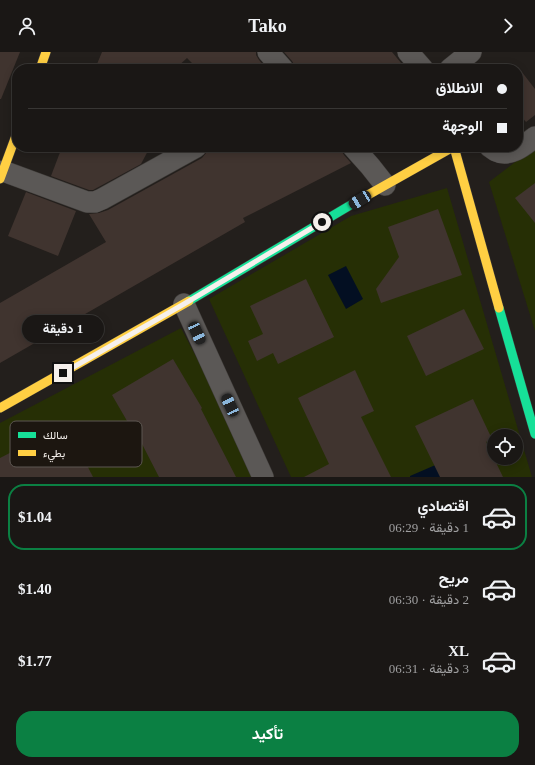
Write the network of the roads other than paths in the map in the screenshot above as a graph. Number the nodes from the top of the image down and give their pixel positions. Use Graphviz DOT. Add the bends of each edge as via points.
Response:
graph roads {
  1 [pos="46,52"];
  2 [pos="268,52"];
  3 [pos="408,52"];
  4 [pos="471,52"];
  5 [pos="42,64"];
  6 [pos="279,64"];
  7 [pos="418,64"];
  8 [pos="456,64"];
  9 [pos="535,137"];
  10 [pos="12,146"];
  11 [pos="523,147"];
  12 [pos="187,152"];
  13 [pos="357,152"];
  14 [pos="444,152"];
  15 [pos="454,152"];
  16 [pos="1,175"];
  17 [pos="385,185"];
  18 [pos="184,304"];
  19 [pos="0,408"];
  20 [pos="535,434"];
  21 [pos="263,477"];
  1 -- 5 [label="street"];
  2 -- 6 [label="street"];
  3 -- 7 [label="street"];
  4 -- 8 [label="street"];
  9 -- 11 [label="street"];
  10 -- 16 [label="street"];
  12 -- 16 [label="street" via="95,202 87,202"];
  13 -- 17 [label="street"];
  14 -- 17 [label="street"];
  15 -- 20 [label="street"];
  17 -- 18 [label="street"];
  18 -- 19 [label="street"];
  18 -- 21 [label="street"];
}
